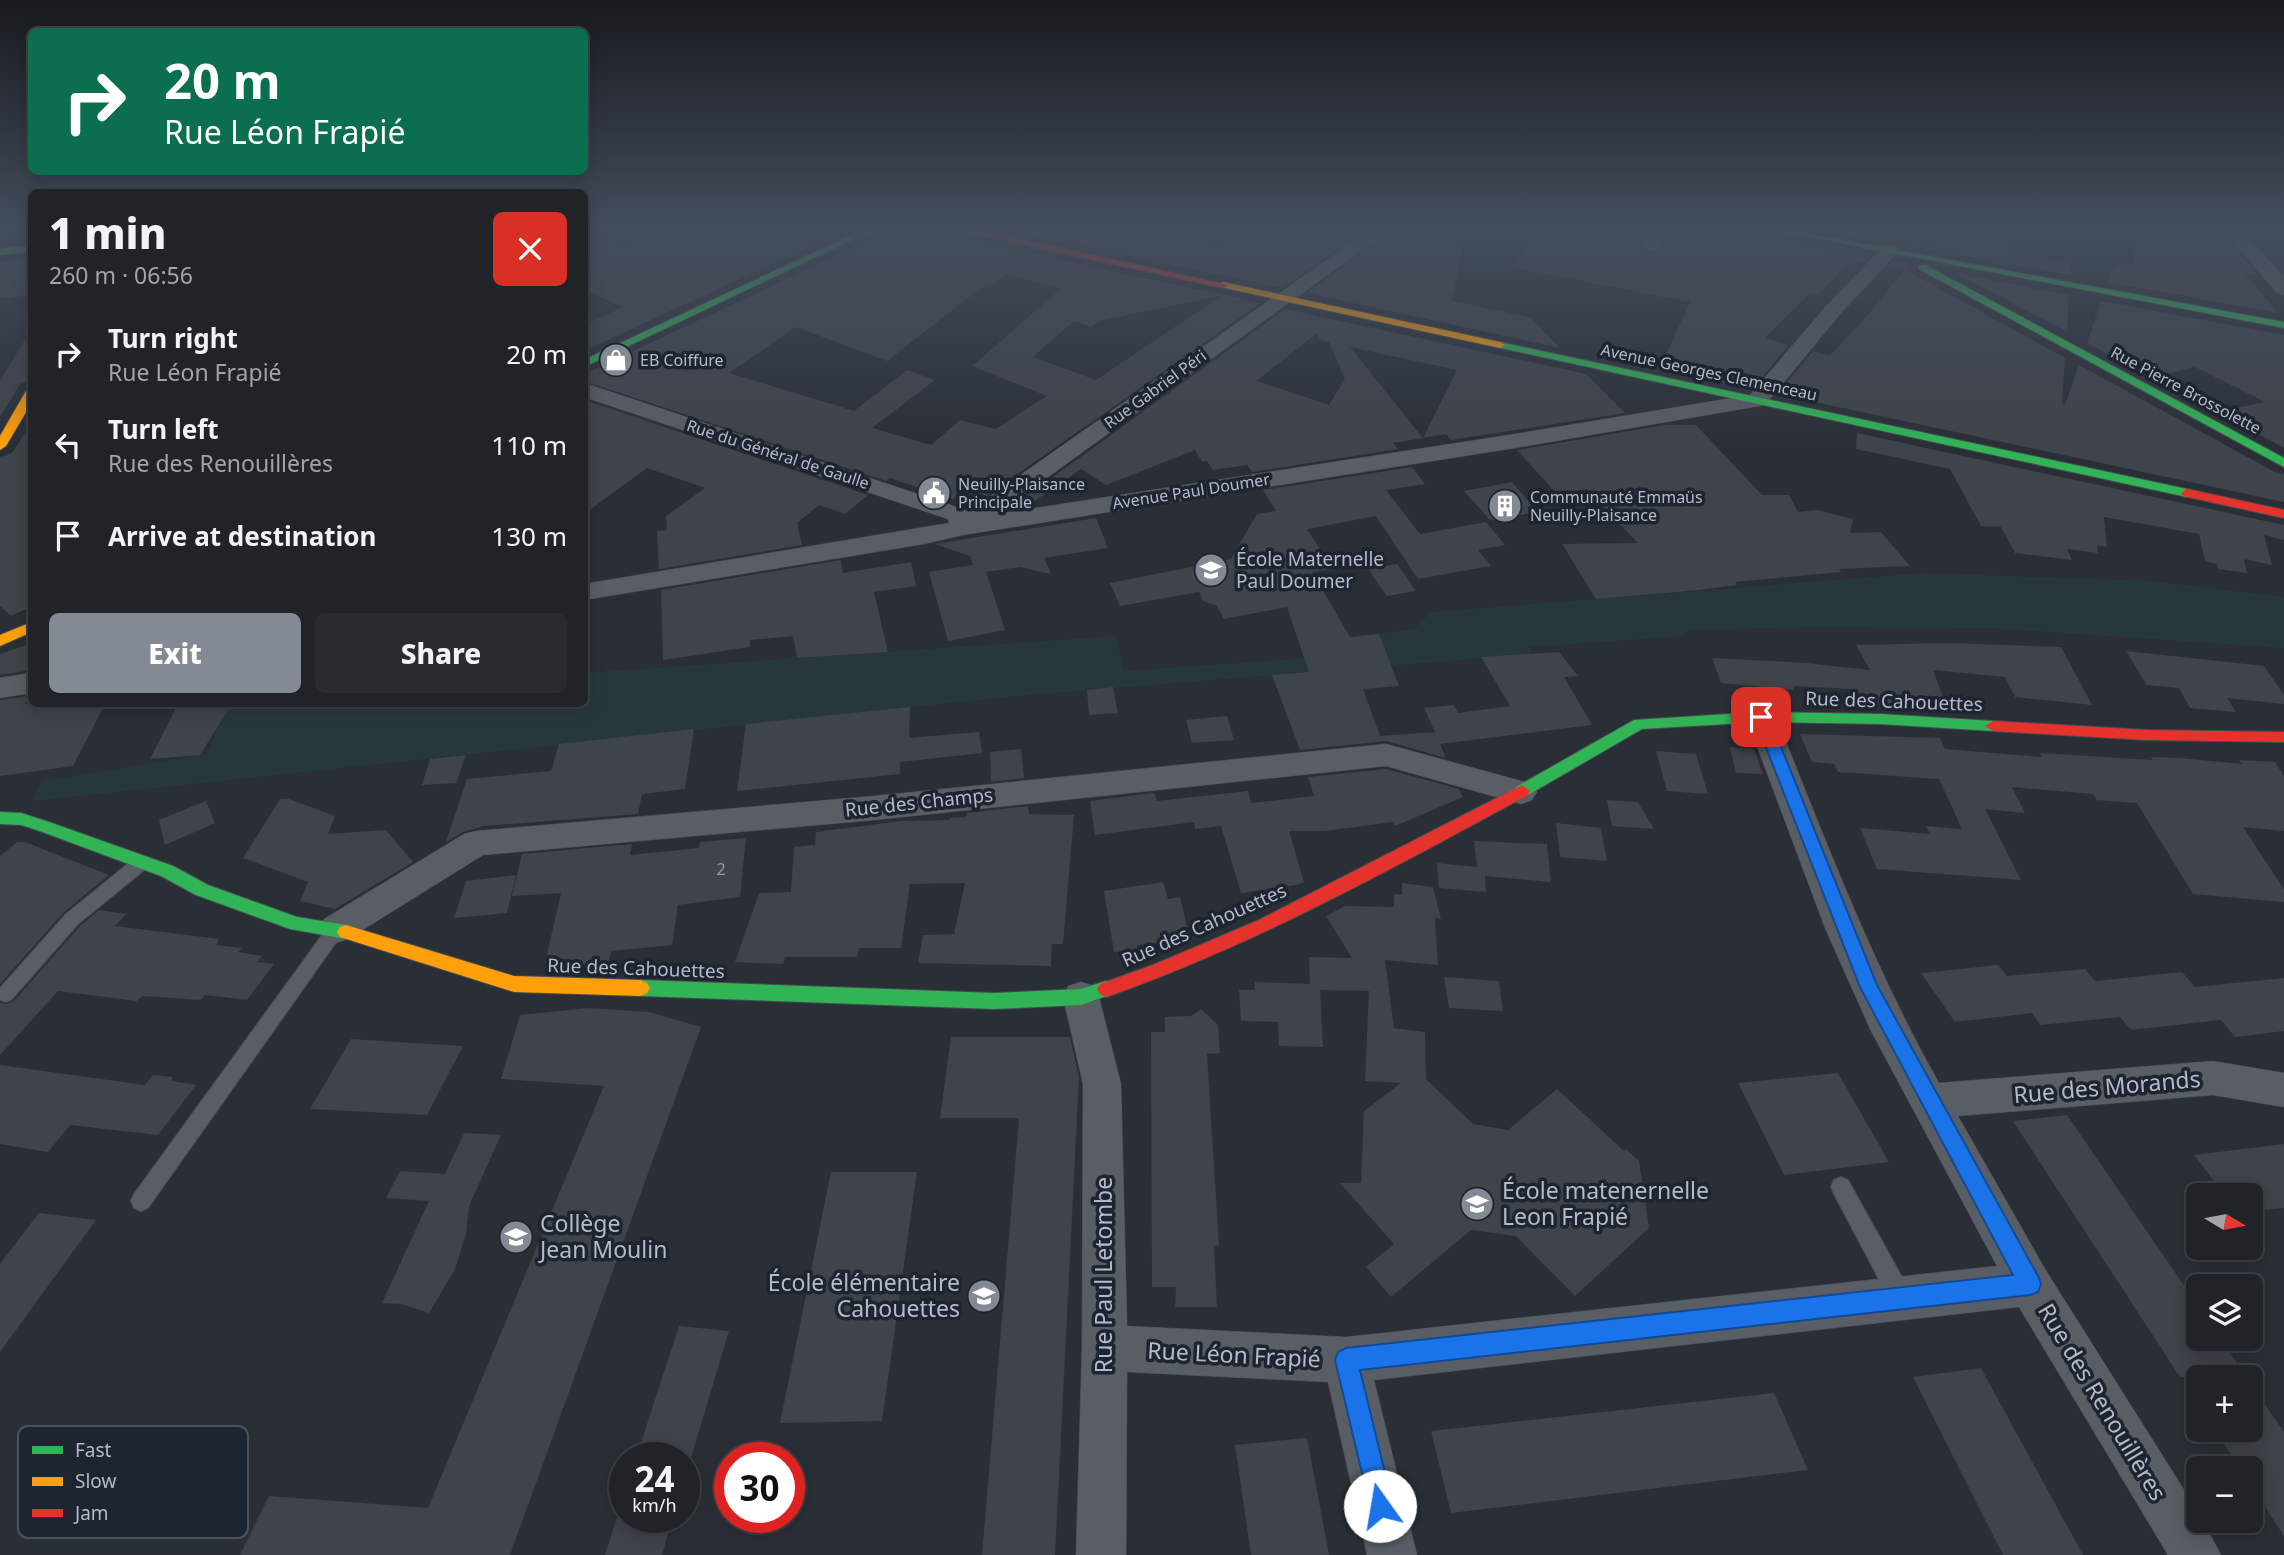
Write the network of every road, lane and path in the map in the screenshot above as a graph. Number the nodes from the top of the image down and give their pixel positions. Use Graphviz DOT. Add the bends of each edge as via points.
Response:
graph roads {
  1 [pos="716,302"];
  2 [pos="1277,302"];
  3 [pos="1299,302"];
  4 [pos="1841,302"];
  5 [pos="1986,302"];
  6 [pos="2161,302"];
  7 [pos="2284,325"];
  8 [pos="588,362"];
  9 [pos="588,391"];
  10 [pos="28,398"];
  11 [pos="1757,400"];
  12 [pos="0,446"];
  13 [pos="2284,463"];
  14 [pos="2284,514"];
  15 [pos="963,527"];
  16 [pos="588,591"];
  17 [pos="28,628"];
  18 [pos="0,641"];
  19 [pos="28,683"];
  20 [pos="0,688"];
  21 [pos="1761,717"];
  22 [pos="2284,737"];
  23 [pos="1521,792"];
  24 [pos="0,818"];
  25 [pos="142,862"];
  26 [pos="337,929"];
  27 [pos="6,994"];
  28 [pos="1081,997"];
  29 [pos="2284,1090"];
  30 [pos="1929,1101"];
  31 [pos="1841,1187"];
  32 [pos="141,1201"];
  33 [pos="2030,1284"];
  34 [pos="1901,1298"];
  35 [pos="1105,1348"];
  36 [pos="1346,1360"];
  37 [pos="1101,1555"];
  38 [pos="1392,1555"];
  39 [pos="2196,1555"];
  1 -- 8 [label="street"];
  2 -- 15 [label="street, Rue Gabriel Péri"];
  3 -- 11 [label="street, Avenue Georges Clemenceau"];
  4 -- 11 [label="street"];
  5 -- 13 [label="street, Rue Pierre Brossolette"];
  6 -- 7 [label="street"];
  9 -- 15 [label="street, Rue du Général de Gaulle" via="959,514"];
  10 -- 12 [label="street"];
  11 -- 14 [label="street, Avenue Georges Clemenceau"];
  11 -- 15 [label="street, Avenue Paul Doumer"];
  15 -- 16 [label="street, Avenue Paul Doumer"];
  17 -- 18 [label="street"];
  19 -- 20 [label="street"];
  21 -- 22 [label="street, Rue des Cahouettes"];
  21 -- 23 [label="street, Rue des Cahouettes" via="1639,724"];
  21 -- 30 [label="street, Rue des Renouillères" via="1860,968"];
  23 -- 26 [label="street, Rue des Champs" via="1386,755 477,843"];
  23 -- 28 [label="street, Rue des Cahouettes" via="1301,906 1155,973"];
  24 -- 25 [label="street, Rue des Cahouettes" via="21,819"];
  25 -- 26 [label="street, Rue des Cahouettes" via="202,890 296,924"];
  25 -- 27 [label="lane" via="72,919"];
  26 -- 28 [label="street, Rue des Cahouettes" via="514,984 958,1002"];
  26 -- 32 [label="lane"];
  28 -- 35 [label="street, Rue Paul Letombe" via="1102,1084"];
  29 -- 30 [label="street, Rue des Morands" via="2213,1078"];
  30 -- 33 [label="street, Rue des Renouillères"];
  31 -- 34 [label="lane"];
  33 -- 34 [label="street, Rue Léon Frapié"];
  33 -- 39 [label="street, Rue des Renouillères"];
  34 -- 36 [label="street, Rue Léon Frapié"];
  35 -- 36 [label="street, Rue Léon Frapié"];
  35 -- 37 [label="street, Rue Paul Letombe"];
  36 -- 38 [label="street"];
}
